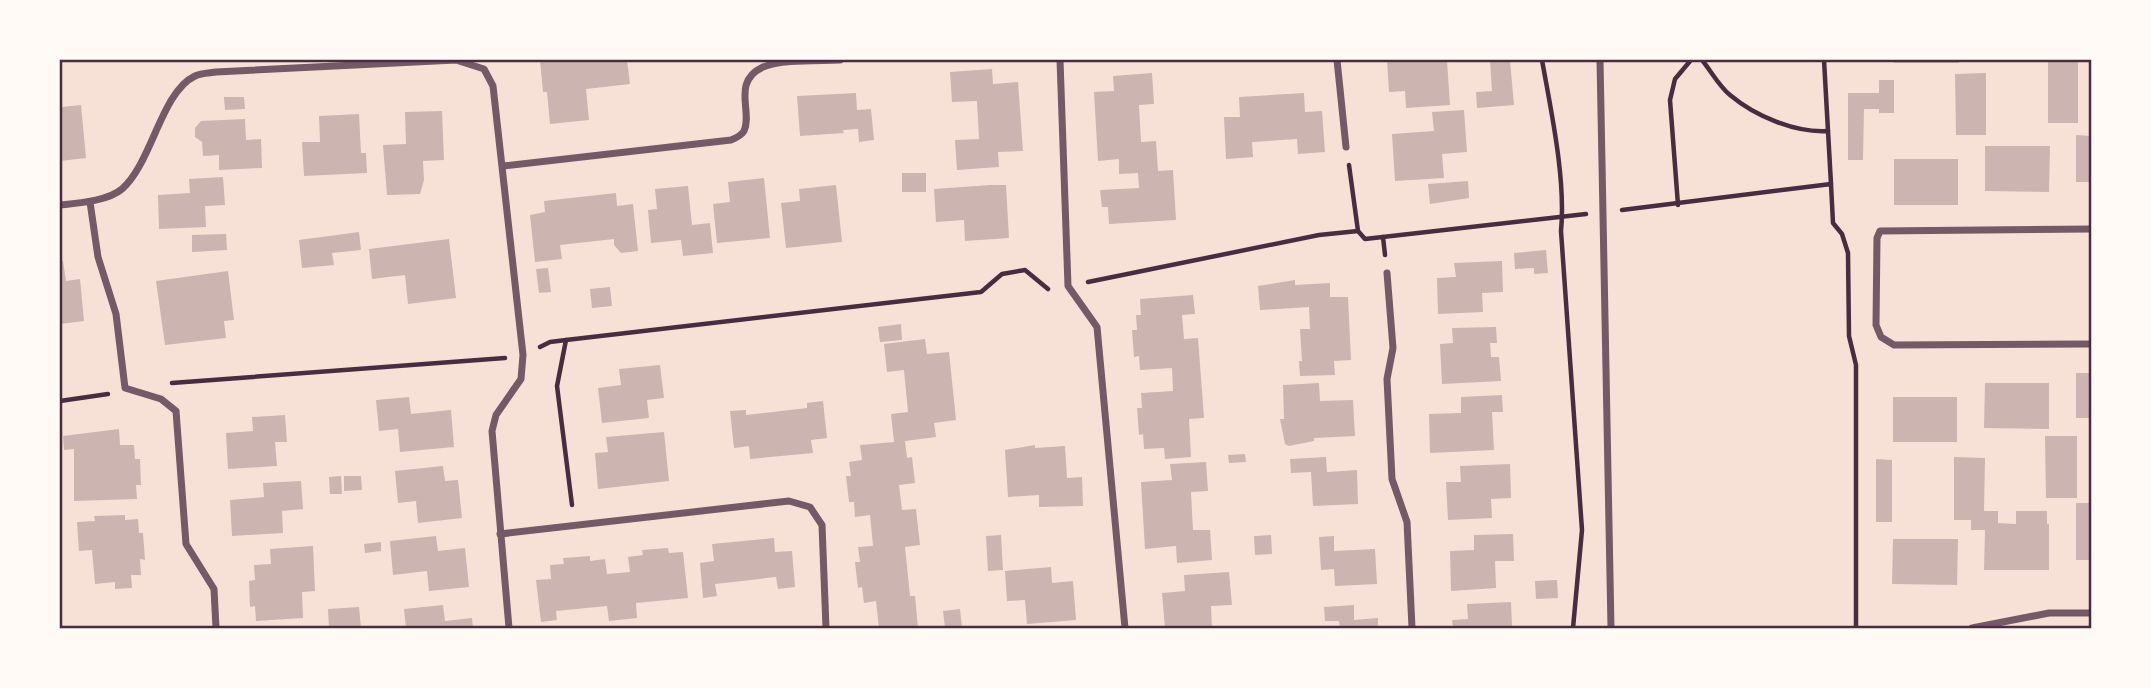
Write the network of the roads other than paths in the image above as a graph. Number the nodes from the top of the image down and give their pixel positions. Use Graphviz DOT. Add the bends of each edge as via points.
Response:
graph roads {
  1 [pos="840,60"];
  2 [pos="1060,60"];
  3 [pos="1337,60"];
  4 [pos="1600,60"];
  5 [pos="1346,147"];
  6 [pos="503,166"];
  7 [pos="90,202"];
  8 [pos="60,205"];
  9 [pos="2091,229"];
  10 [pos="1387,273"];
  11 [pos="2091,344"];
  12 [pos="500,534"];
  13 [pos="2091,613"];
  14 [pos="216,628"];
  15 [pos="509,628"];
  16 [pos="826,628"];
  17 [pos="1125,628"];
  18 [pos="1412,628"];
  19 [pos="1611,628"];
  20 [pos="1972,628"];
  1 -- 6 [label="street" via="773,64 755,72 744,91 745,129 731,140"];
  2 -- 17 [label="street" via="1068,286 1097,327"];
  3 -- 5 [label="street"];
  4 -- 19 [label="street"];
  6 -- 7 [label="street" via="493,86 484,69 456,60 216,72 195,76 173,96 137,171 121,191"];
  6 -- 12 [label="street" via="523,355 520,379 496,415 492,431"];
  7 -- 8 [label="street"];
  7 -- 14 [label="street" via="98,257 116,314 125,388 161,399 176,411 186,544 214,589"];
  9 -- 11 [label="street" via="1880,231 1876,325 1881,337 1894,345"];
  10 -- 18 [label="street" via="1393,348 1388,379 1392,480 1407,522"];
  12 -- 15 [label="street"];
  12 -- 16 [label="street" via="789,501 810,507 822,525"];
  13 -- 20 [label="street" via="2049,613"];
}
